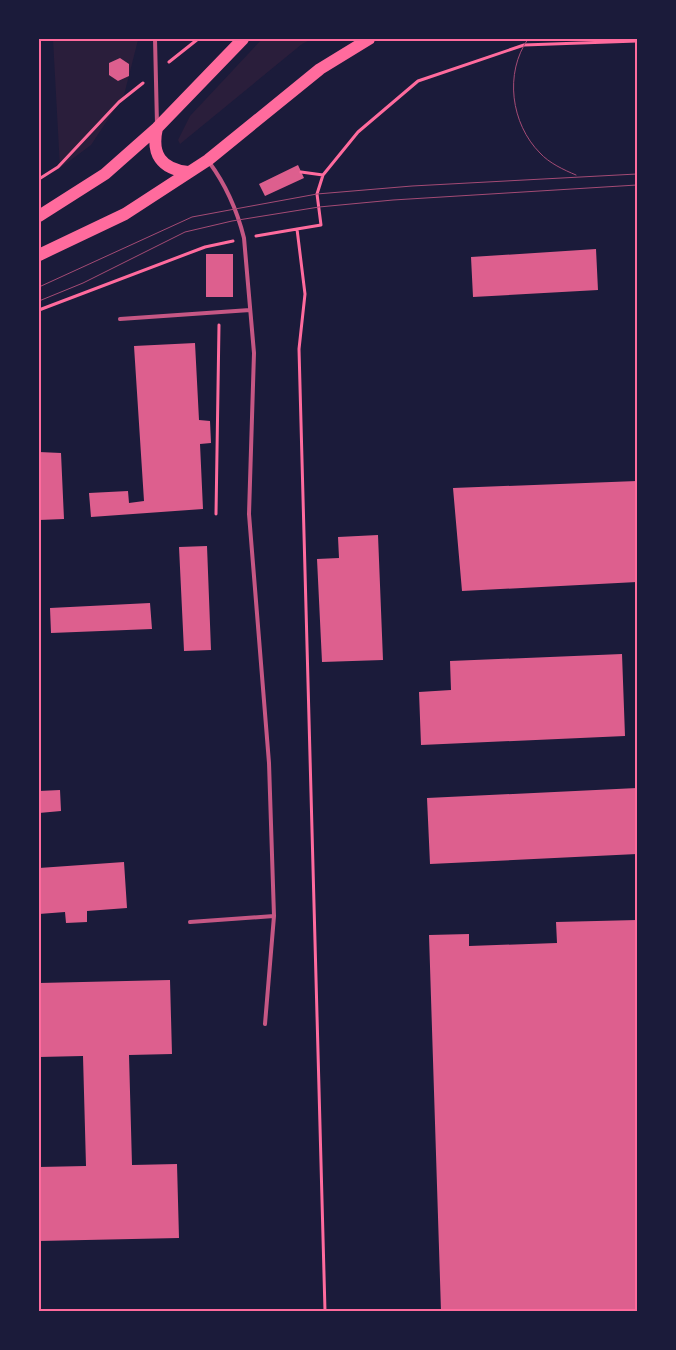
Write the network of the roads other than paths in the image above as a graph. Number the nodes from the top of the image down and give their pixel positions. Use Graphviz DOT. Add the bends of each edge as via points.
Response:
graph roads {
  1 [pos="155,39"];
  2 [pos="244,39"];
  3 [pos="369,39"];
  4 [pos="158,128"];
  5 [pos="208,160"];
  6 [pos="188,172"];
  7 [pos="41,215"];
  8 [pos="39,255"];
  9 [pos="250,310"];
  10 [pos="120,319"];
  11 [pos="274,916"];
  12 [pos="190,922"];
  13 [pos="264,1024"];
  1 -- 4 [label="lane"];
  2 -- 4 [label="main road"];
  3 -- 5 [label="main road" via="320,69"];
  4 -- 6 [label="main road" via="155,150 164,164"];
  4 -- 7 [label="main road" via="105,174"];
  5 -- 6 [label="main road"];
  5 -- 9 [label="lane" via="222,180 239,220 244,238"];
  6 -- 8 [label="main road" via="125,214"];
  9 -- 10 [label="lane"];
  9 -- 11 [label="lane" via="254,353 249,514 269,763"];
  11 -- 12 [label="lane"];
  11 -- 13 [label="lane"];
}
